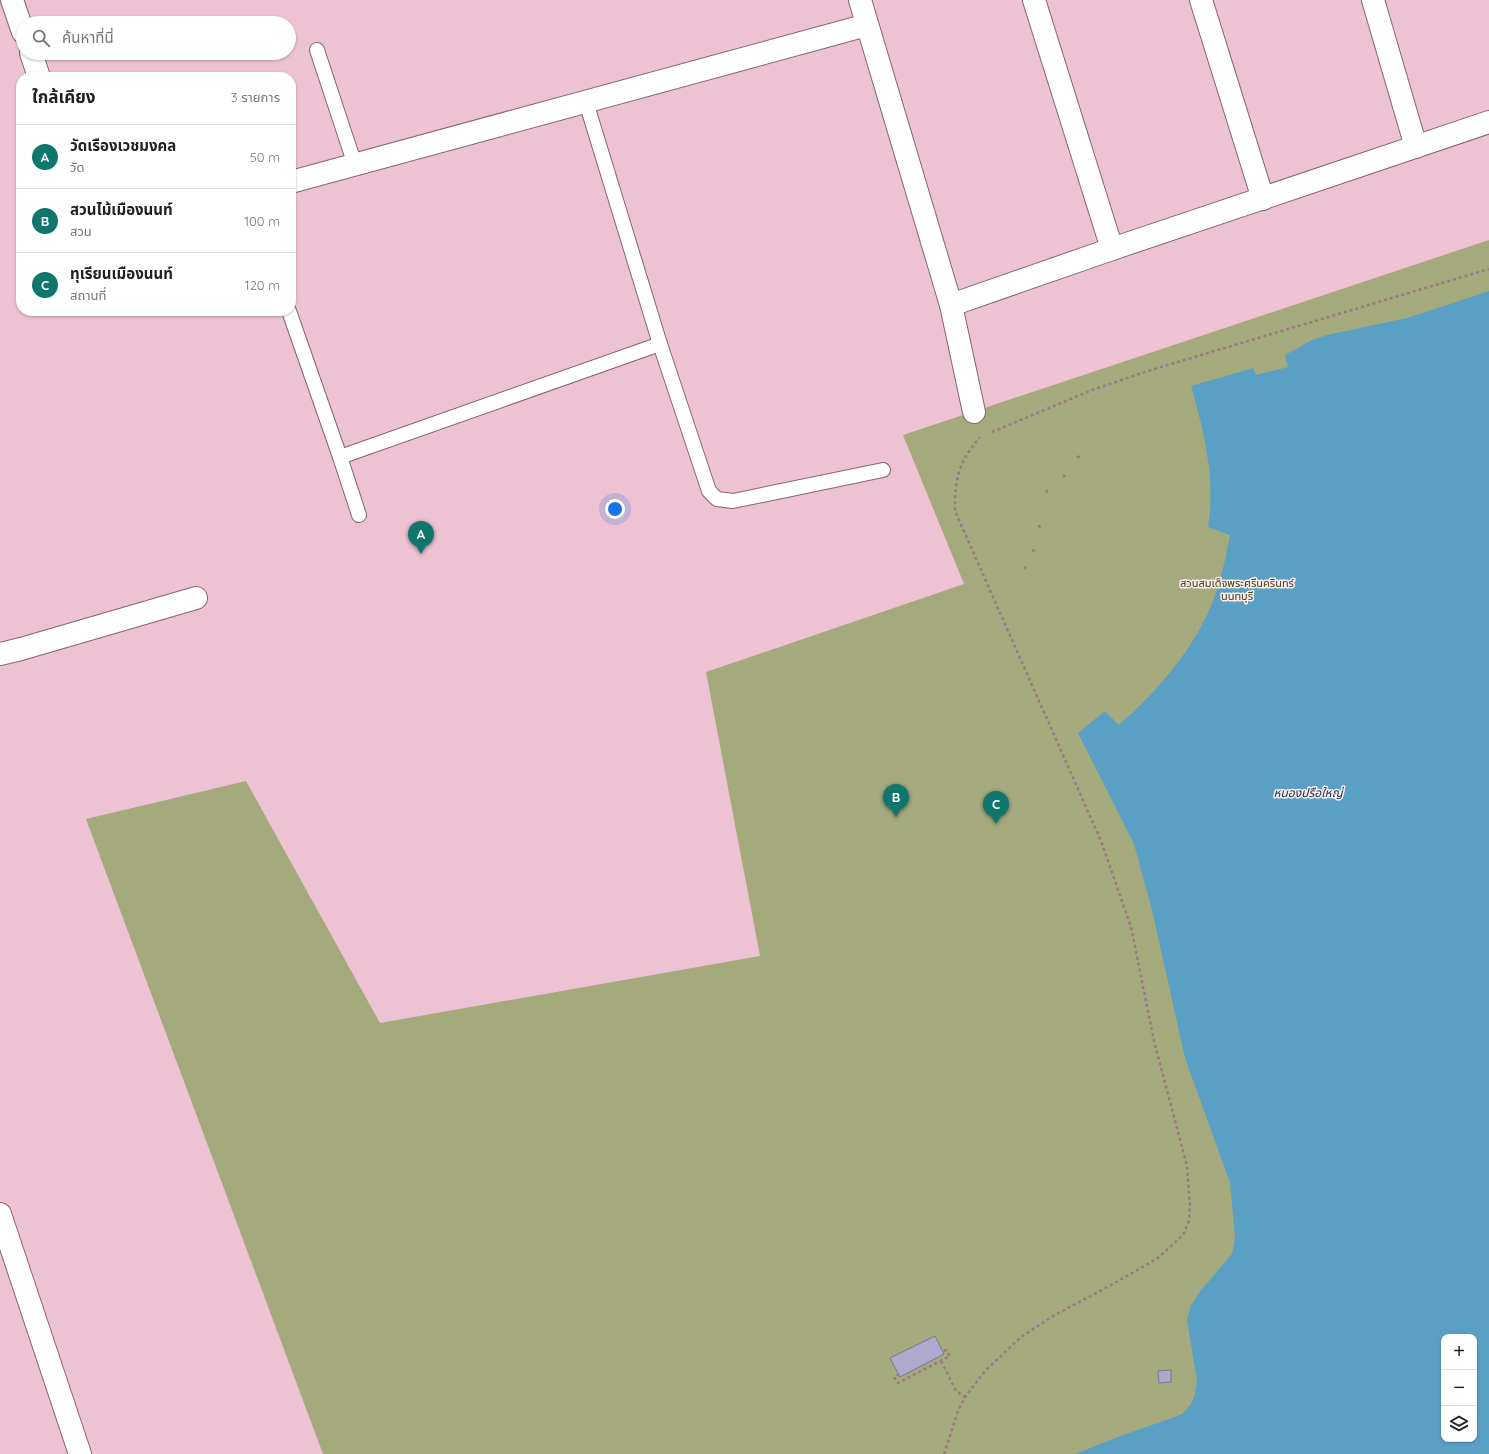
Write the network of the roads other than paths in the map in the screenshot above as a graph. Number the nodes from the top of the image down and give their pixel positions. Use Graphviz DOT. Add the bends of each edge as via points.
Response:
graph roads {
  1 [pos="12,0"];
  2 [pos="860,0"];
  3 [pos="1034,0"];
  4 [pos="1201,0"];
  5 [pos="1373,0"];
  6 [pos="18,16"];
  7 [pos="867,25"];
  8 [pos="317,50"];
  9 [pos="33,60"];
  10 [pos="37,72"];
  11 [pos="586,102"];
  12 [pos="1489,122"];
  13 [pos="1416,147"];
  14 [pos="355,165"];
  15 [pos="296,181"];
  16 [pos="1263,199"];
  17 [pos="1112,249"];
  18 [pos="951,305"];
  19 [pos="291,316"];
  20 [pos="660,344"];
  21 [pos="974,412"];
  22 [pos="340,457"];
  23 [pos="883,470"];
  24 [pos="359,515"];
  25 [pos="196,598"];
  26 [pos="0,654"];
  27 [pos="0,1214"];
  28 [pos="80,1454"];
  1 -- 6 [label="street"];
  2 -- 7 [label="street"];
  3 -- 17 [label="street"];
  4 -- 16 [label="street"];
  5 -- 13 [label="street"];
  7 -- 11 [label="street"];
  7 -- 18 [label="street"];
  8 -- 14 [label="lane"];
  9 -- 10 [label="street"];
  11 -- 14 [label="street"];
  11 -- 20 [label="lane"];
  12 -- 13 [label="street"];
  13 -- 16 [label="street"];
  14 -- 15 [label="street"];
  16 -- 17 [label="street"];
  17 -- 18 [label="street"];
  18 -- 21 [label="street"];
  19 -- 22 [label="lane"];
  20 -- 22 [label="lane"];
  20 -- 23 [label="lane" via="709,491 717,499 734,501"];
  22 -- 24 [label="lane"];
  25 -- 26 [label="street"];
  27 -- 28 [label="street"];
}
